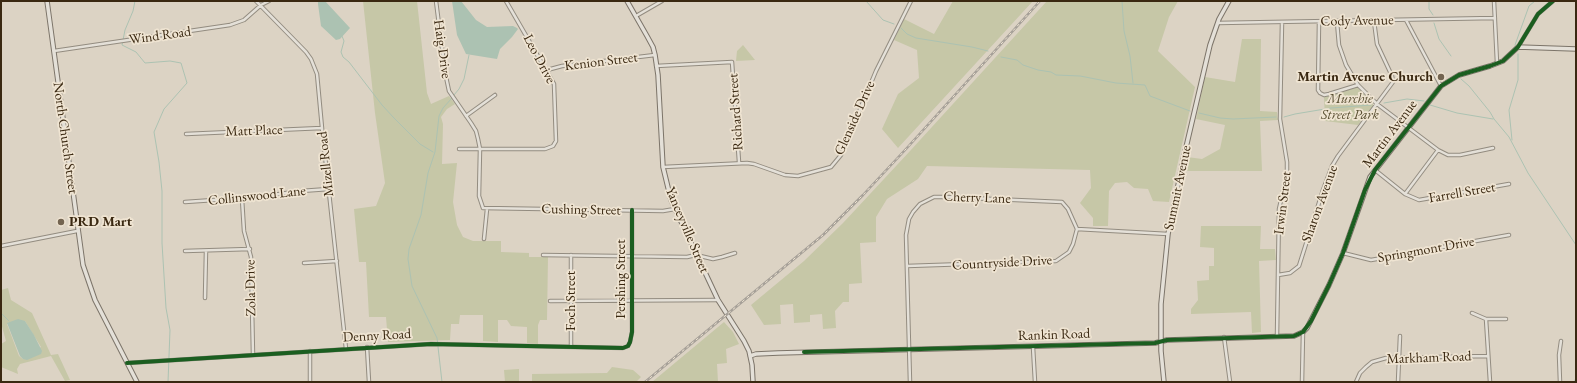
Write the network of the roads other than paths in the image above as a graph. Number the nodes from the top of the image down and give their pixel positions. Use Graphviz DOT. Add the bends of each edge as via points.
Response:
graph roads {
  1 [pos="47,1"];
  2 [pos="256,1"];
  3 [pos="262,1"];
  4 [pos="269,1"];
  5 [pos="436,1"];
  6 [pos="506,1"];
  7 [pos="627,1"];
  8 [pos="662,1"];
  9 [pos="911,1"];
  10 [pos="1229,1"];
  11 [pos="1494,1"];
  12 [pos="1554,1"];
  13 [pos="261,5"];
  14 [pos="636,16"];
  15 [pos="1495,18"];
  16 [pos="1406,20"];
  17 [pos="1374,21"];
  18 [pos="1319,22"];
  19 [pos="1337,22"];
  20 [pos="1218,23"];
  21 [pos="1282,23"];
  22 [pos="1518,47"];
  23 [pos="1576,49"];
  24 [pos="53,52"];
  25 [pos="655,55"];
  26 [pos="1497,64"];
  27 [pos="656,66"];
  28 [pos="547,70"];
  29 [pos="1358,85"];
  30 [pos="1441,86"];
  31 [pos="495,95"];
  32 [pos="1377,104"];
  33 [pos="466,116"];
  34 [pos="1408,127"];
  35 [pos="322,128"];
  36 [pos="186,134"];
  37 [pos="1494,148"];
  38 [pos="459,149"];
  39 [pos="480,149"];
  40 [pos="1438,150"];
  41 [pos="739,162"];
  42 [pos="663,167"];
  43 [pos="1375,170"];
  44 [pos="1510,184"];
  45 [pos="329,190"];
  46 [pos="1406,194"];
  47 [pos="242,198"];
  48 [pos="185,202"];
  49 [pos="487,209"];
  50 [pos="632,210"];
  51 [pos="675,210"];
  52 [pos="1077,229"];
  53 [pos="77,231"];
  54 [pos="1168,234"];
  55 [pos="1509,235"];
  56 [pos="484,239"];
  57 [pos="1,246"];
  58 [pos="250,249"];
  59 [pos="185,251"];
  60 [pos="206,251"];
  61 [pos="735,253"];
  62 [pos="1342,253"];
  63 [pos="543,255"];
  64 [pos="571,255"];
  65 [pos="696,255"];
  66 [pos="631,256"];
  67 [pos="337,261"];
  68 [pos="304,263"];
  69 [pos="907,266"];
  70 [pos="1278,275"];
  71 [pos="205,298"];
  72 [pos="718,300"];
  73 [pos="550,301"];
  74 [pos="571,301"];
  75 [pos="632,301"];
  76 [pos="1472,313"];
  77 [pos="1506,318"];
  78 [pos="1486,319"];
  79 [pos="1303,332"];
  80 [pos="1277,336"];
  81 [pos="1400,336"];
  82 [pos="1224,337"];
  83 [pos="1561,341"];
  84 [pos="1160,342"];
  85 [pos="628,346"];
  86 [pos="367,347"];
  87 [pos="571,347"];
  88 [pos="1033,347"];
  89 [pos="346,349"];
  90 [pos="909,350"];
  91 [pos="310,351"];
  92 [pos="252,355"];
  93 [pos="750,356"];
  94 [pos="1488,356"];
  95 [pos="1399,357"];
  96 [pos="127,363"];
  97 [pos="137,382"];
  98 [pos="310,382"];
  99 [pos="369,382"];
  100 [pos="753,382"];
  101 [pos="910,382"];
  102 [pos="1035,382"];
  103 [pos="1164,382"];
  104 [pos="1230,382"];
  105 [pos="1302,382"];
  106 [pos="1356,382"];
  107 [pos="1398,382"];
  108 [pos="1490,382"];
  109 [pos="1560,382"];
  1 -- 24 [label="main road, North Church Street"];
  2 -- 13 [label="street, Mizell Road"];
  3 -- 13 [label="street"];
  4 -- 13 [label="street, Wind Road"];
  5 -- 33 [label="street, Haig Drive" via="446,81 449,91"];
  6 -- 28 [label="street, Leo Drive"];
  7 -- 14 [label="main road, Yanceyville Street"];
  8 -- 14 [label="street"];
  9 -- 41 [label="street, Glenside Drive" via="882,57 840,155 831,167 798,176 785,175 754,164"];
  10 -- 20 [label="main road, Summit Avenue"];
  11 -- 15 [label="street"];
  12 -- 22 [label="street, Martin Avenue" via="1538,14"];
  13 -- 24 [label="street, Wind Road" via="244,20 230,25"];
  13 -- 35 [label="street, Mizell Road" via="311,59 319,82"];
  14 -- 25 [label="main road, Yanceyville Street"];
  15 -- 16 [label="street, Cody Avenue"];
  15 -- 26 [label="street"];
  16 -- 17 [label="street, Cody Avenue"];
  16 -- 30 [label="street"];
  17 -- 19 [label="street, Cody Avenue"];
  17 -- 32 [label="street, Sharon Avenue" via="1377,44 1393,82"];
  18 -- 19 [label="street, Cody Avenue"];
  18 -- 21 [label="street, Cody Avenue"];
  18 -- 29 [label="street" via="1318,90 1324,95"];
  19 -- 29 [label="street" via="1342,57"];
  20 -- 21 [label="street, Cody Avenue"];
  20 -- 54 [label="main road, Summit Avenue" via="1207,58"];
  21 -- 70 [label="street, Irwin Street" via="1280,119 1287,174 1279,209"];
  22 -- 23 [label="main road"];
  22 -- 26 [label="main road, Martin Avenue"];
  24 -- 53 [label="main road, North Church Street"];
  25 -- 27 [label="main road, Yanceyville Street"];
  25 -- 28 [label="street, Kenion Street"];
  26 -- 30 [label="main road, Martin Avenue" via="1459,75"];
  27 -- 41 [label="street, Richard Street" via="732,62"];
  27 -- 42 [label="main road, Yanceyville Street"];
  28 -- 39 [label="street, Leo Drive" via="554,88 556,141 553,146 544,149"];
  29 -- 32 [label="street"];
  30 -- 34 [label="main road, Martin Avenue"];
  31 -- 33 [label="street"];
  32 -- 34 [label="street"];
  32 -- 70 [label="street, Sharon Avenue" via="1332,166 1299,266 1290,273"];
  33 -- 39 [label="street, Haig Drive" via="476,131"];
  34 -- 40 [label="street"];
  34 -- 43 [label="main road, Martin Avenue"];
  35 -- 36 [label="street, Matt Place"];
  35 -- 45 [label="street, Mizell Road"];
  37 -- 40 [label="street" via="1455,156"];
  38 -- 39 [label="street, Leo Drive"];
  39 -- 49 [label="street, Haig Drive" via="479,196 483,208"];
  40 -- 46 [label="street"];
  41 -- 42 [label="street, Glenside Drive"];
  42 -- 51 [label="main road, Yanceyville Street"];
  43 -- 46 [label="street, Farrell Street"];
  43 -- 62 [label="main road, Martin Avenue"];
  44 -- 46 [label="street, Farrell Street" via="1424,200"];
  45 -- 47 [label="street, Collinswood Lane"];
  45 -- 67 [label="street, Mizell Road"];
  47 -- 48 [label="street, Collinswood Lane"];
  47 -- 58 [label="street, Zola Drive" via="244,231"];
  49 -- 50 [label="street, Cushing Street"];
  49 -- 56 [label="street"];
  50 -- 51 [label="street, Cushing Street"];
  50 -- 66 [label="street, Pershing Street"];
  51 -- 65 [label="main road, Yanceyville Street"];
  52 -- 54 [label="street"];
  52 -- 69 [label="street, Countryside Drive" via="1069,252 1056,261"];
  52 -- 69 [label="street, Cherry Lane" via="1062,202 934,197 920,204 909,219 906,235"];
  53 -- 57 [label="street"];
  53 -- 96 [label="main road, North Church Street" via="91,291"];
  54 -- 84 [label="main road, Summit Avenue"];
  55 -- 62 [label="street, Springmont Drive" via="1371,260"];
  58 -- 60 [label="street"];
  58 -- 92 [label="street, Zola Drive"];
  59 -- 60 [label="street"];
  60 -- 71 [label="street"];
  61 -- 65 [label="street" via="713,259"];
  62 -- 79 [label="main road, Martin Avenue" via="1329,285"];
  63 -- 64 [label="street"];
  64 -- 66 [label="street"];
  64 -- 74 [label="street, Foch Street"];
  65 -- 66 [label="street"];
  65 -- 72 [label="main road, Yanceyville Street"];
  66 -- 75 [label="street, Pershing Street"];
  67 -- 68 [label="street"];
  67 -- 89 [label="street, Mizell Road"];
  69 -- 90 [label="street, Cherry Lane"];
  70 -- 80 [label="street, Irwin Street"];
  72 -- 75 [label="street"];
  72 -- 93 [label="main road, Yanceyville Street" via="744,341"];
  73 -- 74 [label="street"];
  74 -- 75 [label="street"];
  74 -- 87 [label="street, Foch Street"];
  75 -- 85 [label="street, Pershing Street" via="632,338"];
  76 -- 78 [label="street"];
  77 -- 78 [label="street"];
  78 -- 94 [label="street"];
  79 -- 80 [label="main road, Rankin Road" via="1294,336"];
  79 -- 105 [label="street"];
  80 -- 82 [label="main road, Rankin Road"];
  81 -- 95 [label="street"];
  82 -- 84 [label="main road, Rankin Road"];
  82 -- 104 [label="street"];
  83 -- 109 [label="street" via="1558,355"];
  84 -- 88 [label="main road, Rankin Road"];
  84 -- 103 [label="main road, Summit Avenue"];
  85 -- 87 [label="street, Denny Road" via="619,349"];
  86 -- 87 [label="street, Denny Road" via="442,344"];
  86 -- 89 [label="street, Denny Road"];
  86 -- 99 [label="street"];
  88 -- 90 [label="main road, Rankin Road"];
  88 -- 102 [label="street"];
  89 -- 91 [label="street, Denny Road"];
  90 -- 93 [label="main road, Rankin Road" via="778,352"];
  90 -- 101 [label="street, Cherry Lane"];
  91 -- 92 [label="street, Denny Road"];
  91 -- 98 [label="street"];
  92 -- 96 [label="street, Denny Road"];
  93 -- 100 [label="main road, Yanceyville Street"];
  94 -- 95 [label="street, Markham Road"];
  94 -- 108 [label="street"];
  95 -- 106 [label="street, Markham Road" via="1372,362 1360,373"];
  95 -- 107 [label="street"];
  96 -- 97 [label="main road, North Church Street"];
}
